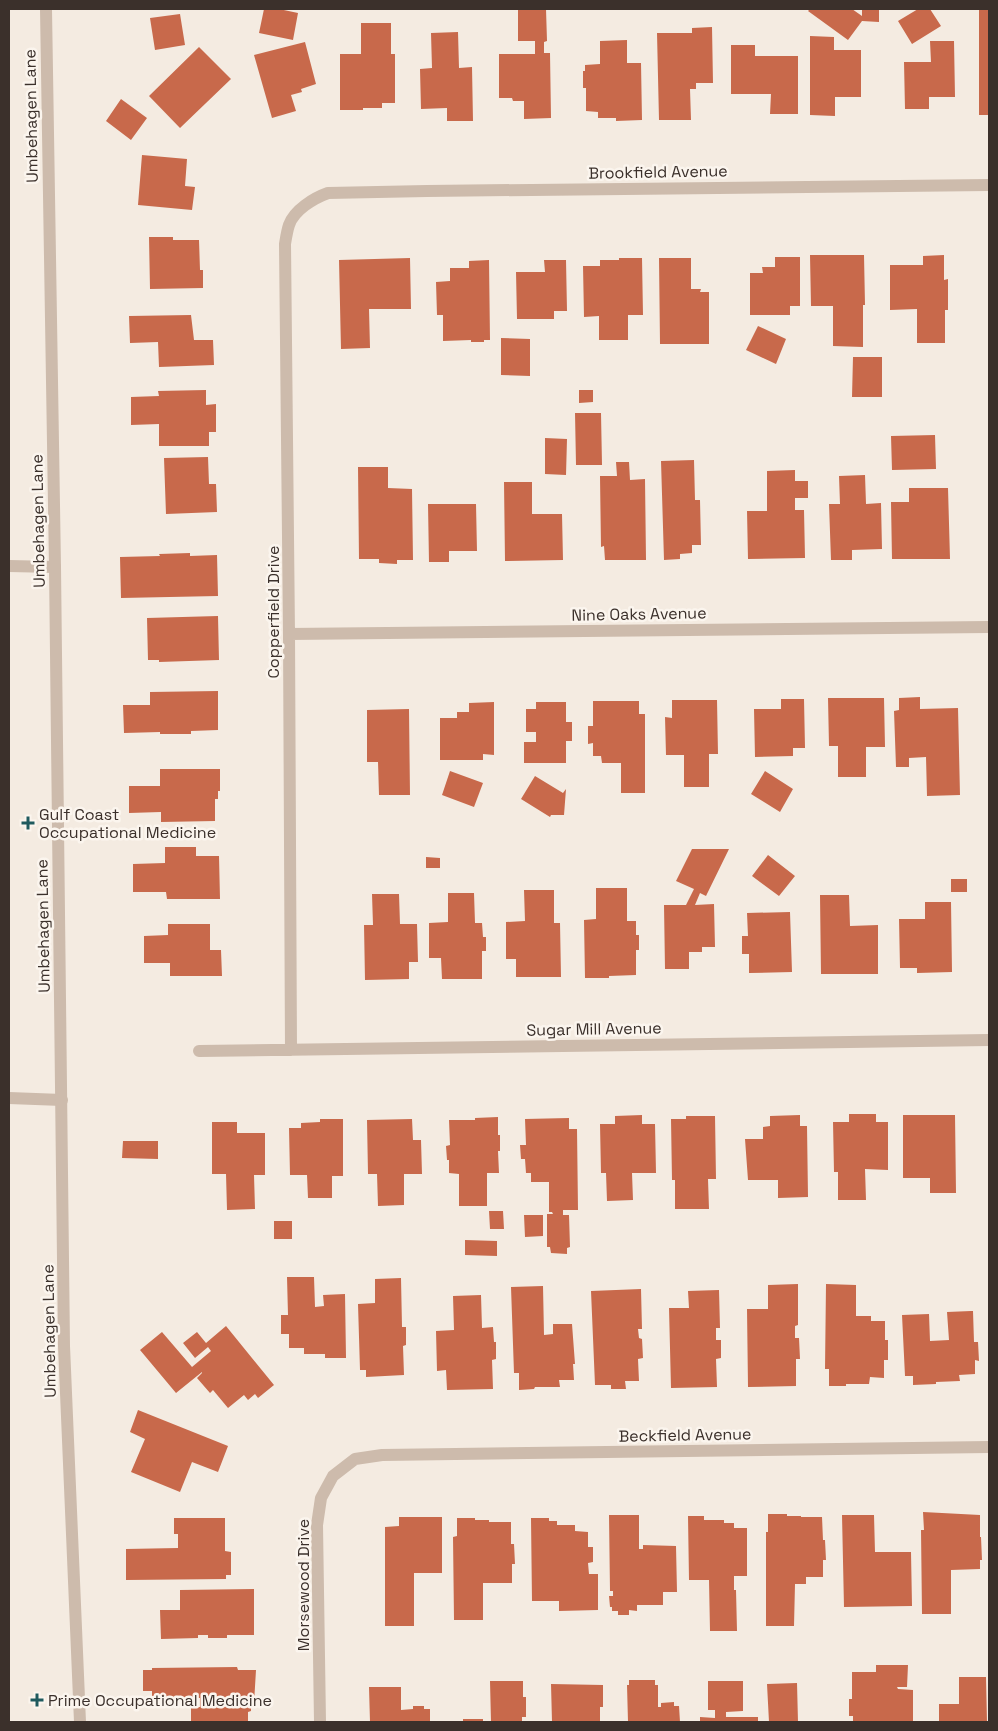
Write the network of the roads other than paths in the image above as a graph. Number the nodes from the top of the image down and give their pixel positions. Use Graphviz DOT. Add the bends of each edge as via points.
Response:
graph roads {
  1 [pos="46,9"];
  2 [pos="989,185"];
  3 [pos="328,193"];
  4 [pos="9,566"];
  5 [pos="55,567"];
  6 [pos="989,627"];
  7 [pos="289,634"];
  8 [pos="989,1040"];
  9 [pos="291,1050"];
  10 [pos="199,1051"];
  11 [pos="9,1098"];
  12 [pos="62,1100"];
  13 [pos="989,1447"];
  14 [pos="382,1455"];
  15 [pos="80,1722"];
  16 [pos="320,1722"];
  1 -- 5 [label="street, Umbehagen Lane"];
  2 -- 3 [label="street, Brookfield Avenue"];
  3 -- 7 [label="street, Copperfield Drive" via="302,208 289,224 285,244"];
  4 -- 5 [label="street"];
  5 -- 12 [label="street, Umbehagen Lane"];
  6 -- 7 [label="street, Nine Oaks Avenue"];
  7 -- 9 [label="street, Copperfield Drive"];
  8 -- 9 [label="street, Sugar Mill Avenue"];
  9 -- 10 [label="street, Sugar Mill Avenue"];
  11 -- 12 [label="street"];
  12 -- 15 [label="street, Umbehagen Lane" via="64,1346"];
  13 -- 14 [label="street, Beckfield Avenue"];
  14 -- 16 [label="street, Morsewood Drive" via="355,1459 333,1476 322,1498 317,1525"];
}
